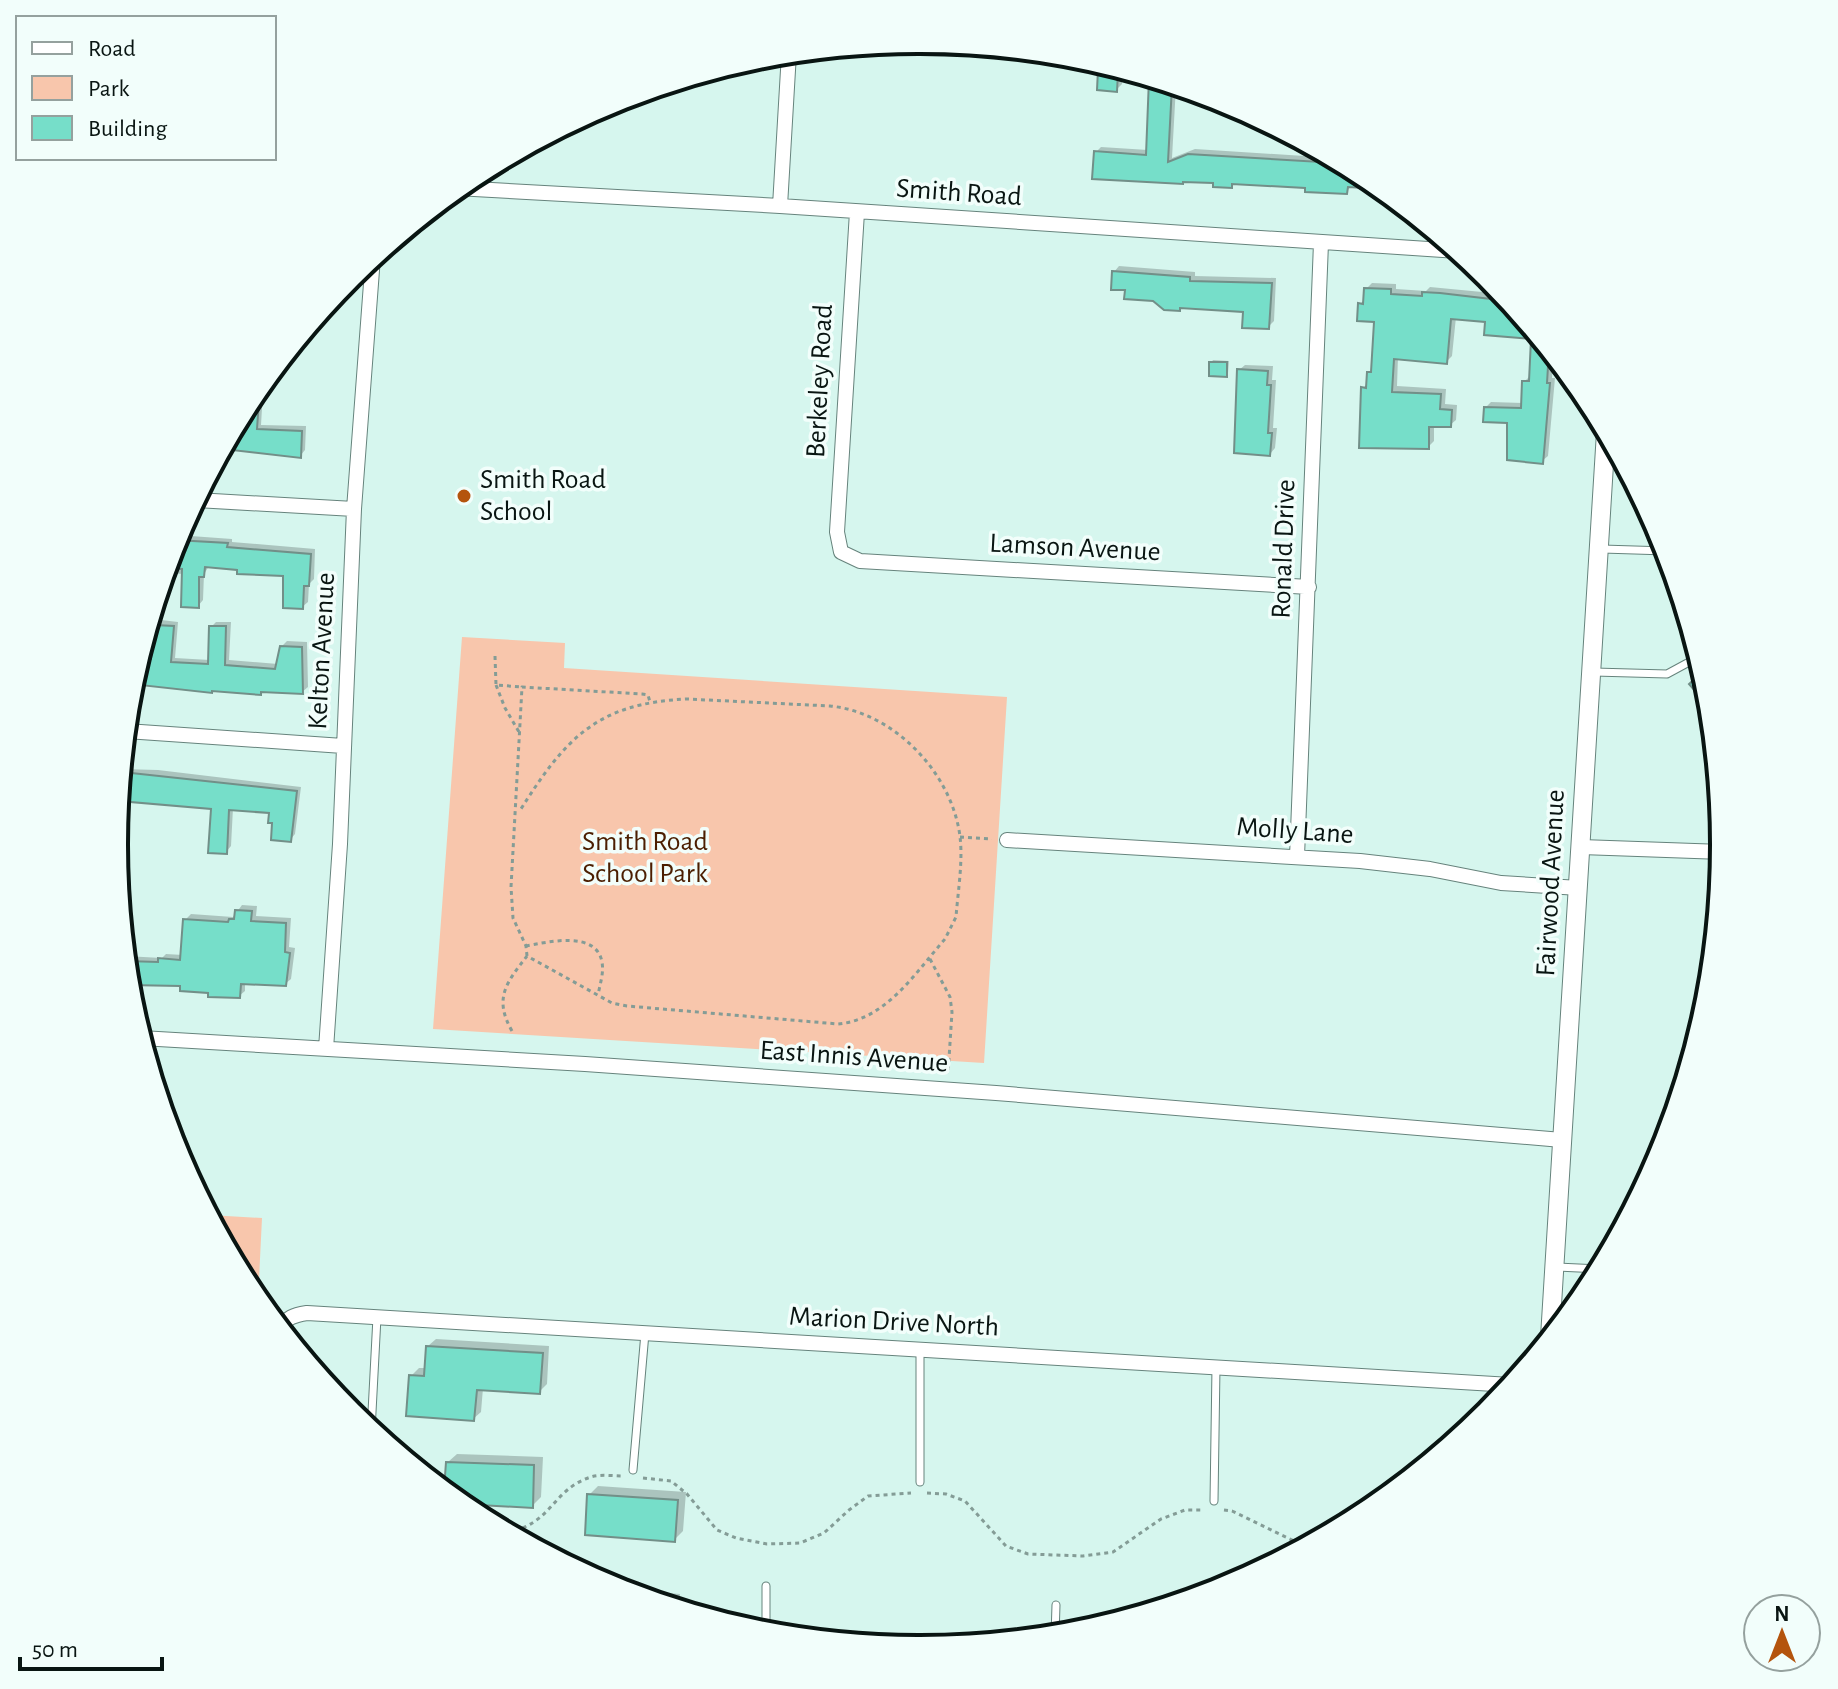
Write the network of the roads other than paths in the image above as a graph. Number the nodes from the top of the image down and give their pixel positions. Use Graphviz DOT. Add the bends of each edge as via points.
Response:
graph roads {
  1 [pos="788,65"];
  2 [pos="486,183"];
  3 [pos="780,206"];
  4 [pos="857,212"];
  5 [pos="1321,243"];
  6 [pos="1440,250"];
  7 [pos="372,275"];
  8 [pos="1605,451"];
  9 [pos="207,501"];
  10 [pos="354,509"];
  11 [pos="1599,549"];
  12 [pos="1652,551"];
  13 [pos="841,552"];
  14 [pos="1309,587"];
  15 [pos="1688,663"];
  16 [pos="1591,672"];
  17 [pos="137,732"];
  18 [pos="343,746"];
  19 [pos="1007,840"];
  20 [pos="1581,847"];
  21 [pos="1710,852"];
  22 [pos="1297,857"];
  23 [pos="1579,888"];
  24 [pos="153,1039"];
  25 [pos="326,1049"];
  26 [pos="1562,1140"];
  27 [pos="1555,1267"];
  28 [pos="1586,1268"];
  29 [pos="377,1317"];
  30 [pos="1551,1319"];
  31 [pos="288,1320"];
  32 [pos="645,1333"];
  33 [pos="920,1350"];
  34 [pos="1216,1367"];
  35 [pos="1496,1384"];
  36 [pos="372,1414"];
  37 [pos="633,1470"];
  38 [pos="920,1482"];
  39 [pos="1214,1501"];
  40 [pos="766,1586"];
  41 [pos="1056,1605"];
  42 [pos="766,1620"];
  43 [pos="1055,1623"];
  1 -- 3 [label="street"];
  2 -- 3 [label="street, Smith Road"];
  3 -- 4 [label="street, Smith Road"];
  4 -- 5 [label="street, Smith Road"];
  4 -- 13 [label="street, Berkeley Road" via="837,532"];
  5 -- 6 [label="street, Smith Road"];
  5 -- 14 [label="street, Ronald Drive"];
  7 -- 10 [label="street, Kelton Avenue"];
  8 -- 11 [label="street, Fairwood Avenue"];
  9 -- 10 [label="street"];
  10 -- 18 [label="street, Kelton Avenue"];
  11 -- 12 [label="lane"];
  11 -- 16 [label="street, Fairwood Avenue"];
  13 -- 14 [label="street, Lamson Avenue" via="860,561"];
  14 -- 22 [label="street, Ronald Drive"];
  15 -- 16 [label="lane" via="1667,674"];
  16 -- 20 [label="street, Fairwood Avenue"];
  17 -- 18 [label="street"];
  18 -- 25 [label="street, Kelton Avenue"];
  19 -- 22 [label="street, Molly Lane"];
  20 -- 21 [label="street"];
  20 -- 23 [label="street, Fairwood Avenue"];
  22 -- 23 [label="street, Molly Lane"];
  23 -- 26 [label="street, Fairwood Avenue"];
  24 -- 25 [label="street, East Innis Avenue"];
  25 -- 26 [label="street, East Innis Avenue" via="947,1090"];
  26 -- 27 [label="street, Fairwood Avenue"];
  27 -- 28 [label="lane"];
  27 -- 30 [label="street, Fairwood Avenue"];
  29 -- 31 [label="street, Marion Drive North" via="307,1313"];
  29 -- 32 [label="street, Marion Drive North"];
  29 -- 36 [label="lane"];
  32 -- 33 [label="street, Marion Drive North"];
  32 -- 37 [label="lane"];
  33 -- 34 [label="street, Marion Drive North"];
  33 -- 38 [label="lane"];
  34 -- 35 [label="street, Marion Drive North"];
  34 -- 39 [label="lane"];
  40 -- 42 [label="lane"];
  41 -- 43 [label="lane"];
}
